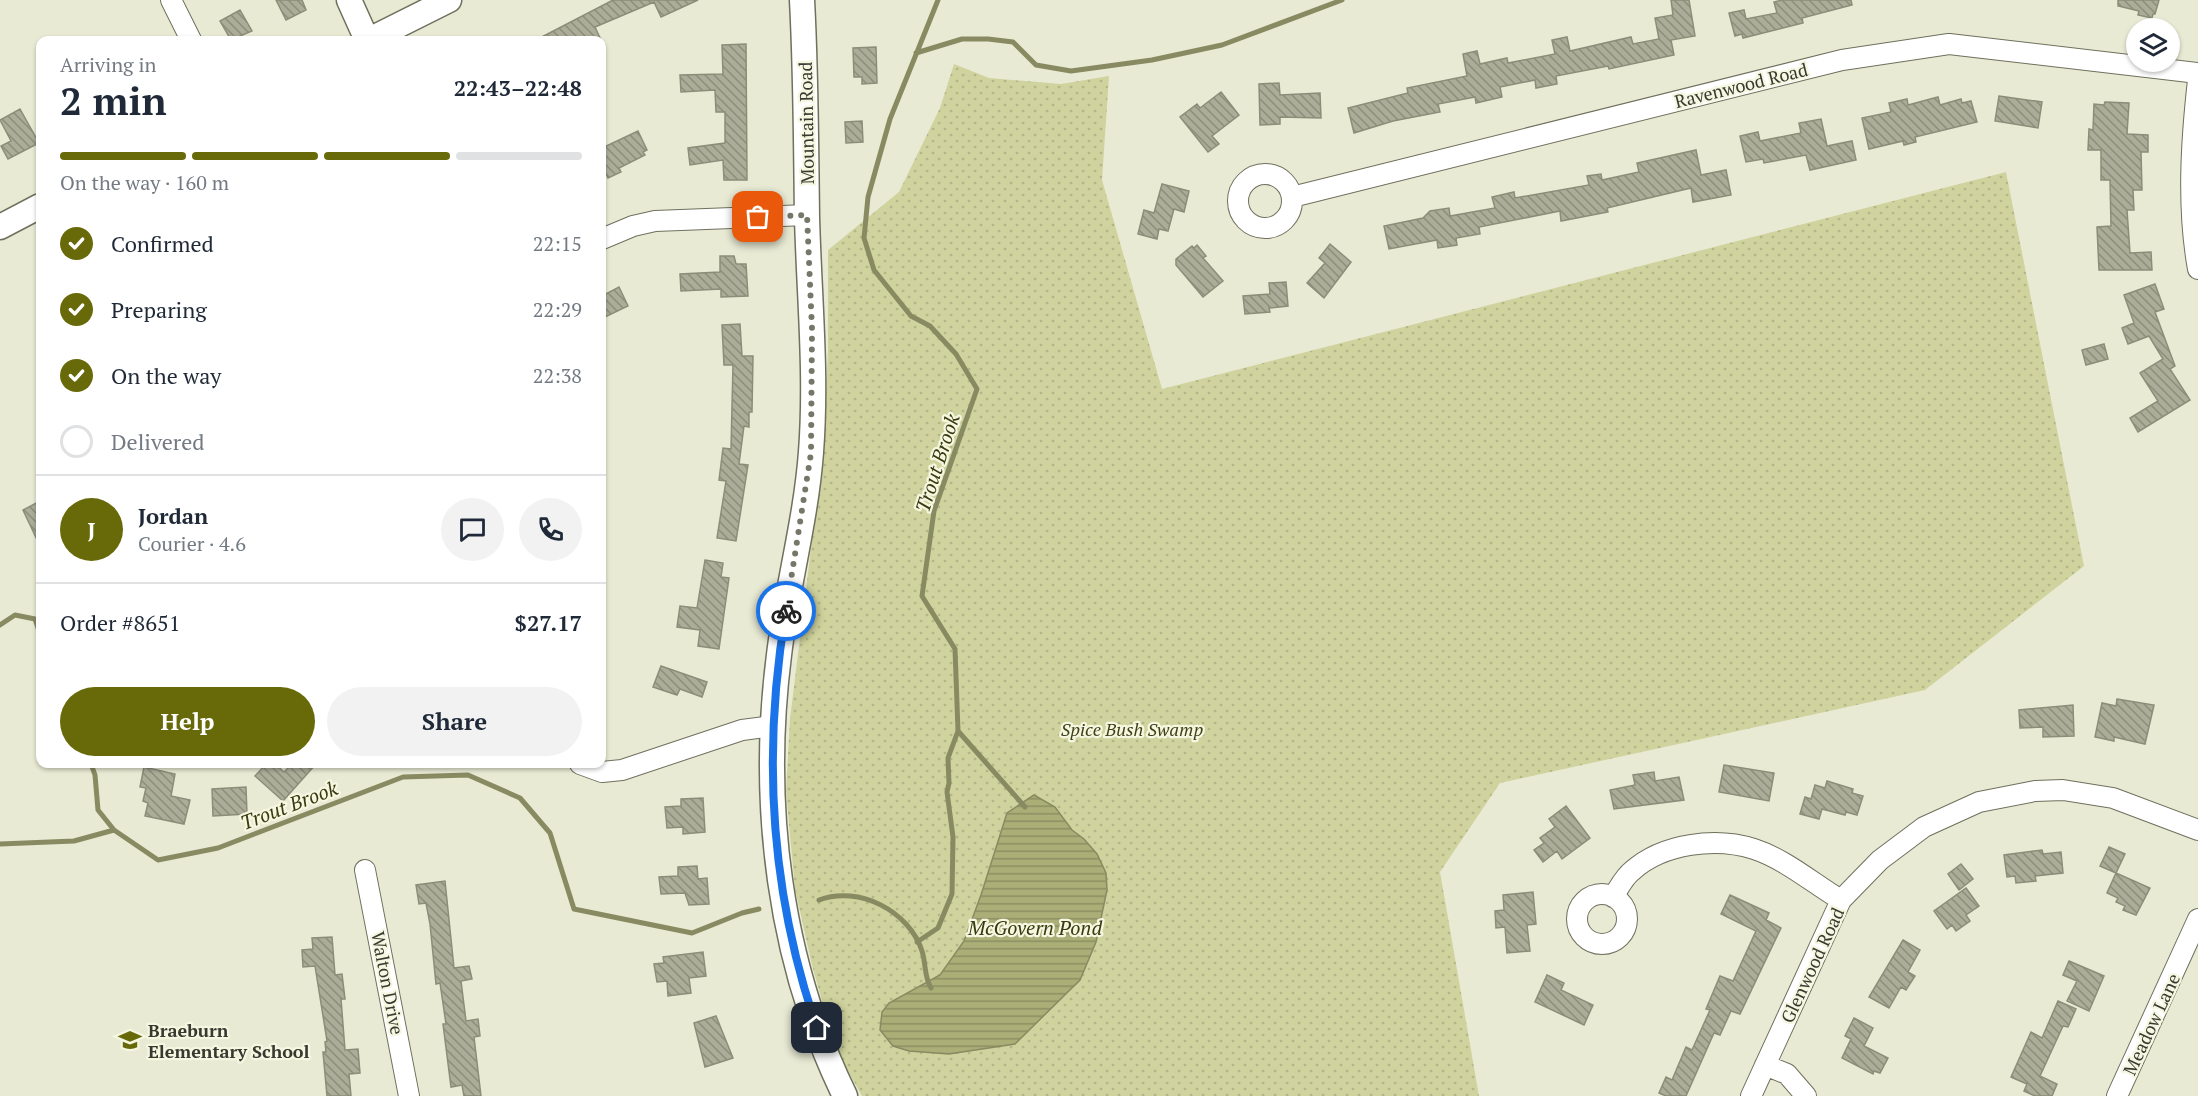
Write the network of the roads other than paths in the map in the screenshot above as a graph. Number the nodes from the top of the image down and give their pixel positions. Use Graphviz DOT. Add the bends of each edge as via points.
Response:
graph roads {
  1 [pos="171,0"];
  2 [pos="349,0"];
  3 [pos="449,0"];
  4 [pos="802,0"];
  5 [pos="189,36"];
  6 [pos="366,36"];
  7 [pos="376,36"];
  8 [pos="2198,73"];
  9 [pos="2198,80"];
  10 [pos="1292,197"];
  11 [pos="36,208"];
  12 [pos="807,215"];
  13 [pos="0,227"];
  14 [pos="606,237"];
  15 [pos="2198,269"];
  16 [pos="772,726"];
  17 [pos="591,768"];
  18 [pos="2198,830"];
  19 [pos="365,870"];
  20 [pos="1613,897"];
  21 [pos="1841,900"];
  22 [pos="2198,919"];
  23 [pos="2191,955"];
  24 [pos="1765,1065"];
  25 [pos="409,1096"];
  26 [pos="845,1096"];
  27 [pos="1751,1096"];
  28 [pos="1806,1096"];
  29 [pos="2117,1096"];
  1 -- 5 [label="street"];
  2 -- 6 [label="main road"];
  3 -- 7 [label="main road"];
  4 -- 12 [label="main road, Mountain Road"];
  8 -- 10 [label="street, Ravenwood Road" via="1948,44 1842,60"];
  9 -- 15 [label="street" via="2192,143"];
  11 -- 13 [label="main road"];
  12 -- 14 [label="street" via="655,221"];
  12 -- 16 [label="main road, Mountain Road" via="812,329 811,453 779,653"];
  16 -- 17 [label="street" via="742,730 622,770 602,772"];
  16 -- 26 [label="main road, Mountain Road" via="775,836 789,931 805,993"];
  18 -- 21 [label="street, Glenwood Road" via="2088,792 2007,795 1979,802 1924,827 1880,860"];
  19 -- 25 [label="street, Walton Drive"];
  20 -- 21 [label="street" via="1630,872 1646,860 1682,847 1718,843 1763,853"];
  21 -- 24 [label="street, Glenwood Road"];
  22 -- 23 [label="street, Meadow Lane"];
  23 -- 29 [label="street, Meadow Lane"];
  24 -- 27 [label="street, Glenwood Road"];
  24 -- 28 [label="street" via="1787,1074"];
}
